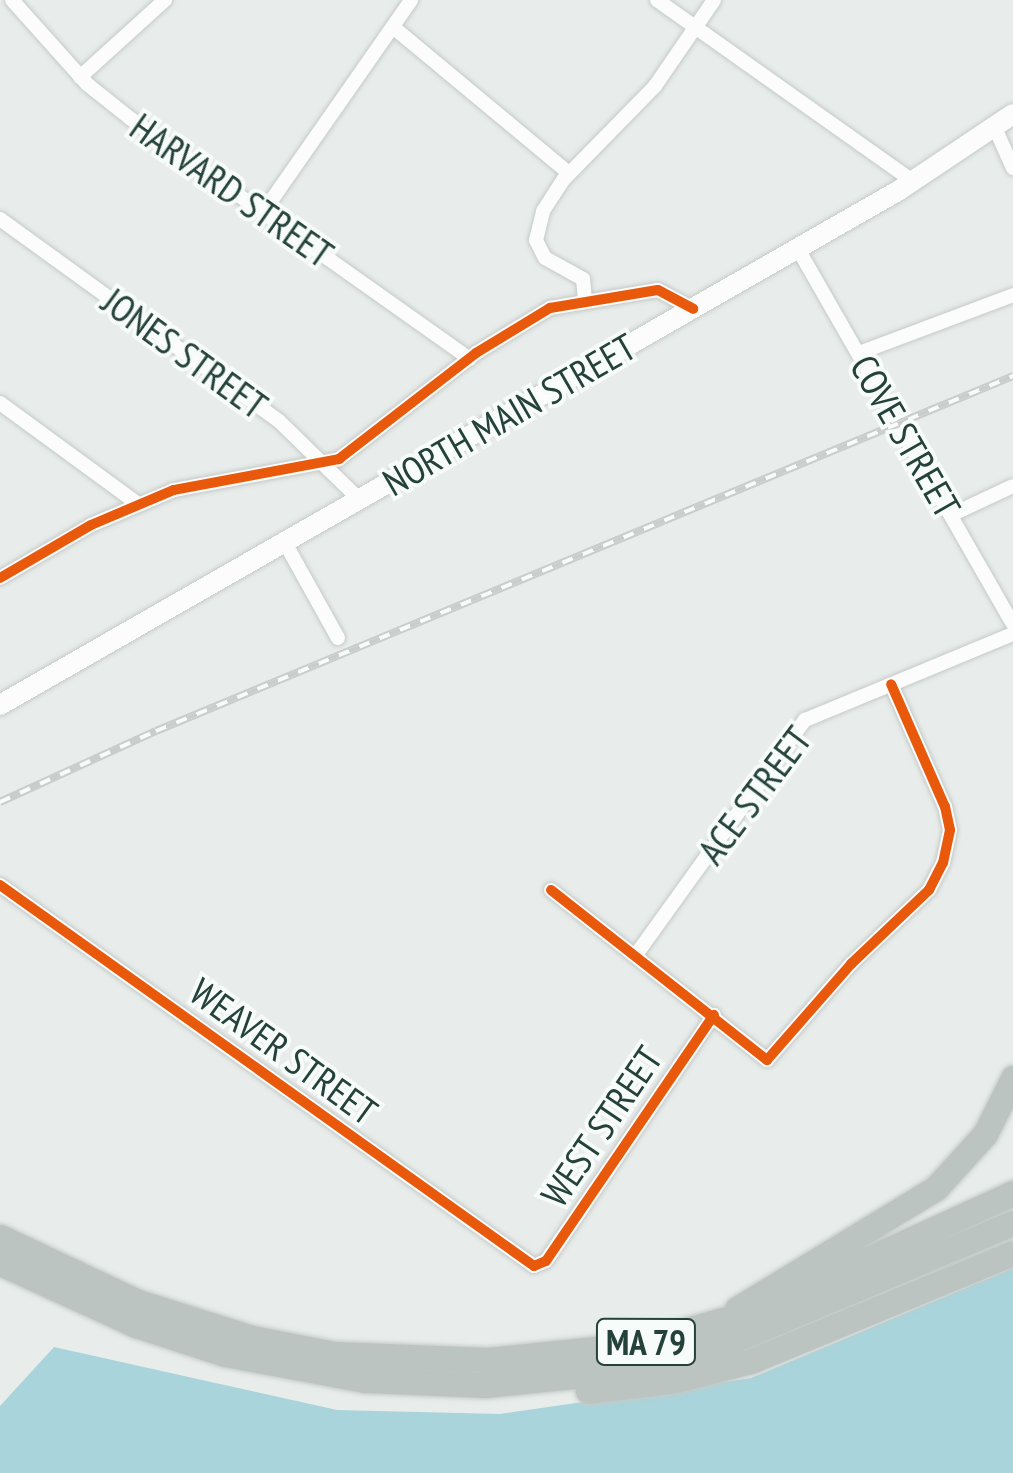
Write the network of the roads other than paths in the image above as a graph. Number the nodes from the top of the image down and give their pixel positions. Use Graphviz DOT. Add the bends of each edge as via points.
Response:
graph roads {
  1 [pos="12,0"];
  2 [pos="166,0"];
  3 [pos="411,0"];
  4 [pos="657,0"];
  5 [pos="714,0"];
  6 [pos="694,26"];
  7 [pos="393,27"];
  8 [pos="80,77"];
  9 [pos="1013,114"];
  10 [pos="995,128"];
  11 [pos="1013,168"];
  12 [pos="569,174"];
  13 [pos="913,181"];
  14 [pos="264,212"];
  15 [pos="0,220"];
  16 [pos="798,248"];
  17 [pos="1013,295"];
  18 [pos="584,301"];
  19 [pos="693,310"];
  20 [pos="859,352"];
  21 [pos="470,358"];
  22 [pos="0,403"];
  23 [pos="329,463"];
  24 [pos="1013,486"];
  25 [pos="360,499"];
  26 [pos="138,504"];
  27 [pos="952,515"];
  28 [pos="284,541"];
  29 [pos="0,578"];
  30 [pos="1013,624"];
  31 [pos="1013,634"];
  32 [pos="338,638"];
  33 [pos="891,684"];
  34 [pos="0,705"];
  35 [pos="0,885"];
  36 [pos="551,890"];
  37 [pos="638,952"];
  38 [pos="714,1015"];
  39 [pos="1013,1078"];
  40 [pos="1013,1193"];
  41 [pos="1013,1223"];
  42 [pos="0,1226"];
  43 [pos="0,1237"];
  44 [pos="1013,1253"];
  45 [pos="0,1263"];
  46 [pos="534,1266"];
  47 [pos="75,1275"];
  48 [pos="719,1322"];
  49 [pos="413,1384"];
  1 -- 8 [label="street, HARVARD STREET"];
  2 -- 8 [label="street"];
  3 -- 7 [label="street"];
  4 -- 6 [label="street"];
  5 -- 6 [label="street"];
  6 -- 12 [label="street" via="635,110"];
  6 -- 13 [label="street"];
  7 -- 12 [label="street"];
  7 -- 14 [label="street"];
  8 -- 14 [label="street, HARVARD STREET"];
  9 -- 10 [label="main road, NORTH MAIN STREET"];
  10 -- 11 [label="street"];
  10 -- 13 [label="main road, NORTH MAIN STREET"];
  12 -- 18 [label="street" via="543,211 536,240 545,258 583,279"];
  13 -- 16 [label="main road, NORTH MAIN STREET"];
  14 -- 21 [label="street, HARVARD STREET"];
  15 -- 23 [label="street, JONES STREET"];
  16 -- 19 [label="main road, NORTH MAIN STREET"];
  16 -- 20 [label="street, COVE STREET"];
  17 -- 20 [label="street"];
  18 -- 19 [label="street" via="658,290"];
  18 -- 21 [label="street" via="550,308"];
  19 -- 25 [label="main road, NORTH MAIN STREET"];
  20 -- 27 [label="street, COVE STREET"];
  21 -- 23 [label="street"];
  22 -- 26 [label="street"];
  23 -- 25 [label="street, JONES STREET"];
  23 -- 26 [label="street" via="174,490"];
  24 -- 27 [label="street"];
  25 -- 28 [label="main road, NORTH MAIN STREET"];
  26 -- 29 [label="street"];
  27 -- 30 [label="street, COVE STREET"];
  28 -- 32 [label="street"];
  28 -- 34 [label="main road, NORTH MAIN STREET"];
  31 -- 33 [label="street, ACE STREET"];
  33 -- 37 [label="street, ACE STREET" via="805,720"];
  33 -- 38 [label="street" via="945,807 950,830 943,863 928,890 851,964 767,1060"];
  35 -- 46 [label="street, WEAVER STREET"];
  36 -- 37 [label="street"];
  37 -- 38 [label="street"];
  38 -- 46 [label="street, WEST STREET" via="546,1261"];
  39 -- 48 [label="highway" via="985,1134 936,1188 758,1291"];
  40 -- 48 [label="highway, MA 79" via="808,1290"];
  41 -- 49 [label="highway, MA 79" via="787,1322 695,1353 557,1380"];
  42 -- 47 [label="highway"];
  43 -- 47 [label="highway, MA 79"];
  44 -- 49 [label="highway" via="775,1354 676,1380 558,1392"];
  45 -- 49 [label="highway, MA 79" via="93,1308 203,1348 295,1369"];
  47 -- 48 [label="highway, MA 79" via="184,1318 334,1354 453,1360 546,1355 634,1345"];
}
